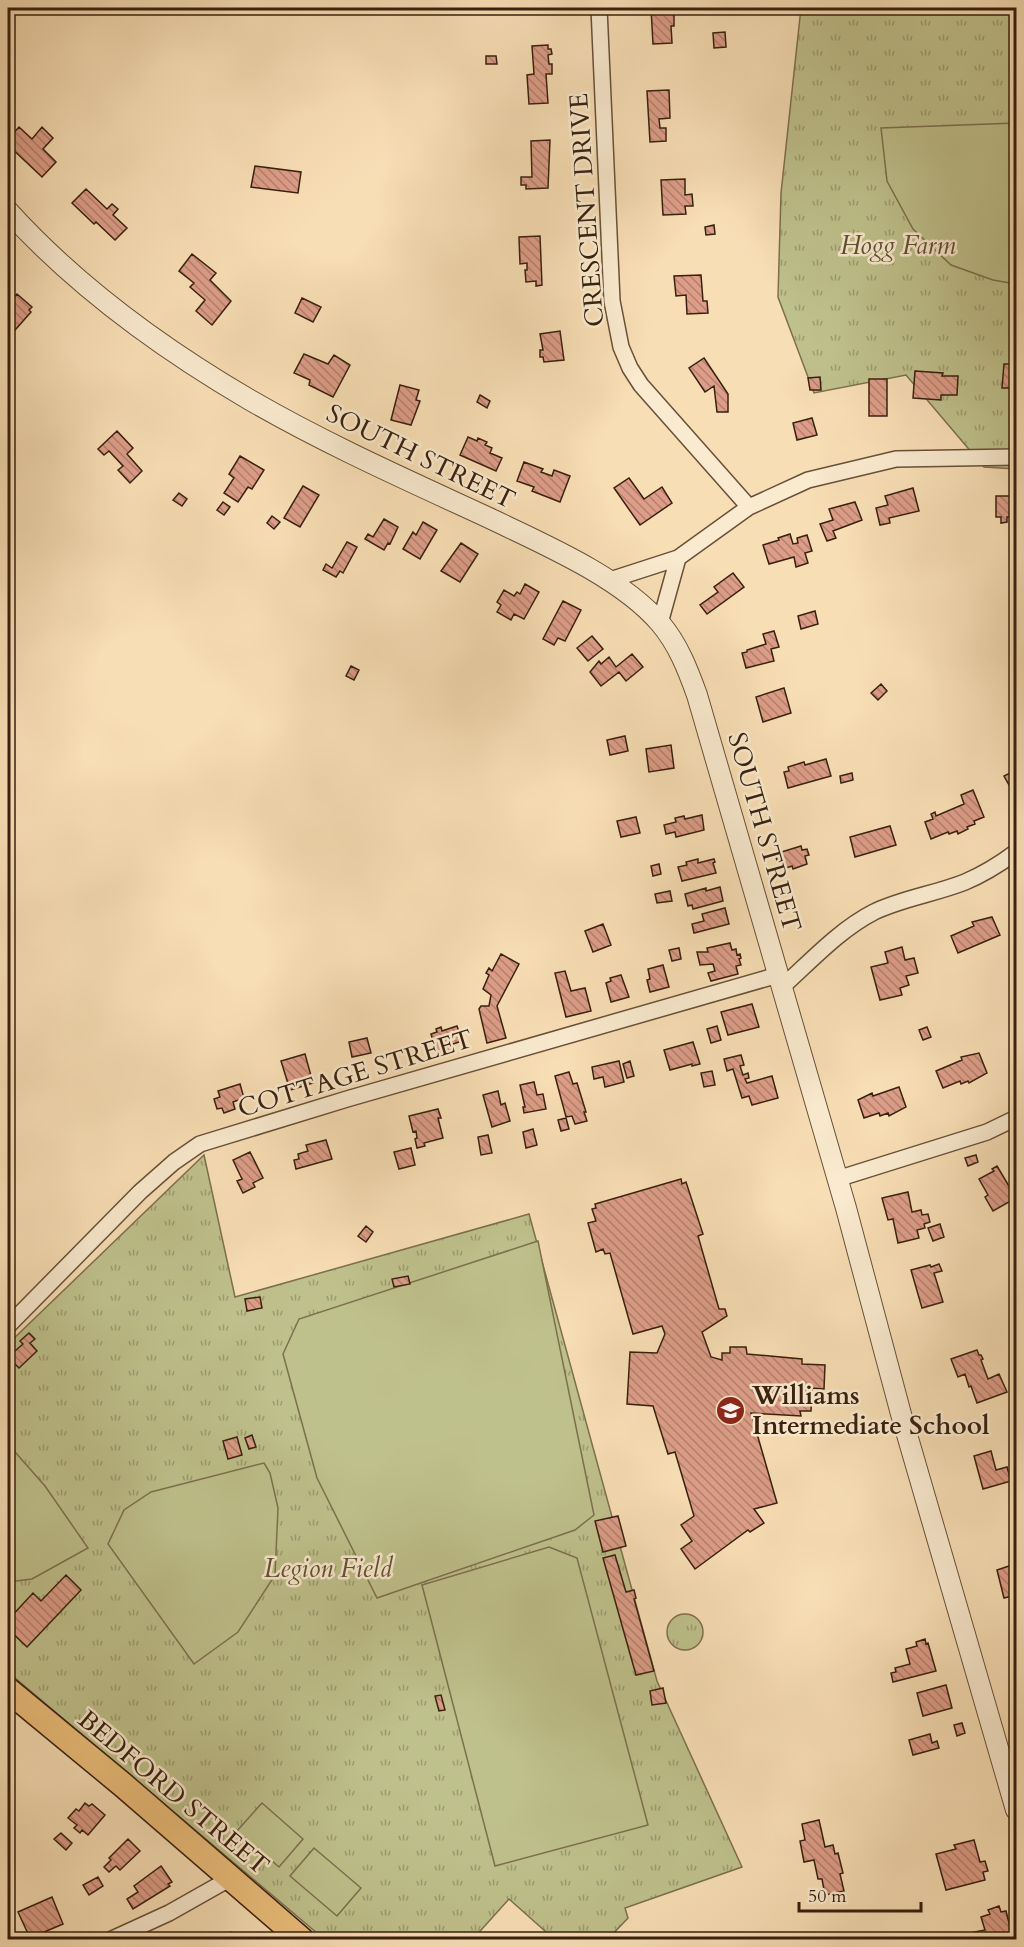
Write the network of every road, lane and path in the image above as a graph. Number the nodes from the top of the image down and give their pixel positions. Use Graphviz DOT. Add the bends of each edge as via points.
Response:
graph roads {
  1 [pos="599,8"];
  2 [pos="8,211"];
  3 [pos="1017,457"];
  4 [pos="749,507"];
  5 [pos="678,558"];
  6 [pos="607,580"];
  7 [pos="660,623"];
  8 [pos="1017,852"];
  9 [pos="780,981"];
  10 [pos="1014,1124"];
  11 [pos="837,1179"];
  12 [pos="8,1326"];
  13 [pos="8,1690"];
  14 [pos="1017,1810"];
  15 [pos="231,1878"];
  16 [pos="110,1940"];
  17 [pos="302,1940"];
  1 -- 4 [label="street, CRESCENT DRIVE" via="610,275 621,347 641,386"];
  2 -- 6 [label="street, SOUTH STREET" via="53,259 103,301 213,378 320,437 527,536"];
  3 -- 4 [label="street" via="896,459 808,480"];
  4 -- 5 [label="street"];
  5 -- 6 [label="street"];
  5 -- 7 [label="street"];
  6 -- 7 [label="street, SOUTH STREET"];
  7 -- 9 [label="street, SOUTH STREET" via="680,654 697,695"];
  8 -- 9 [label="street" via="992,870 963,883 873,913 850,926"];
  9 -- 11 [label="street, SOUTH STREET"];
  9 -- 12 [label="street, COTTAGE STREET" via="358,1096 200,1144 140,1192"];
  10 -- 11 [label="street"];
  11 -- 14 [label="street, SOUTH STREET" via="888,1370"];
  13 -- 15 [label="main road, BEDFORD STREET"];
  15 -- 16 [label="street"];
  15 -- 17 [label="main road, BEDFORD STREET"];
}
